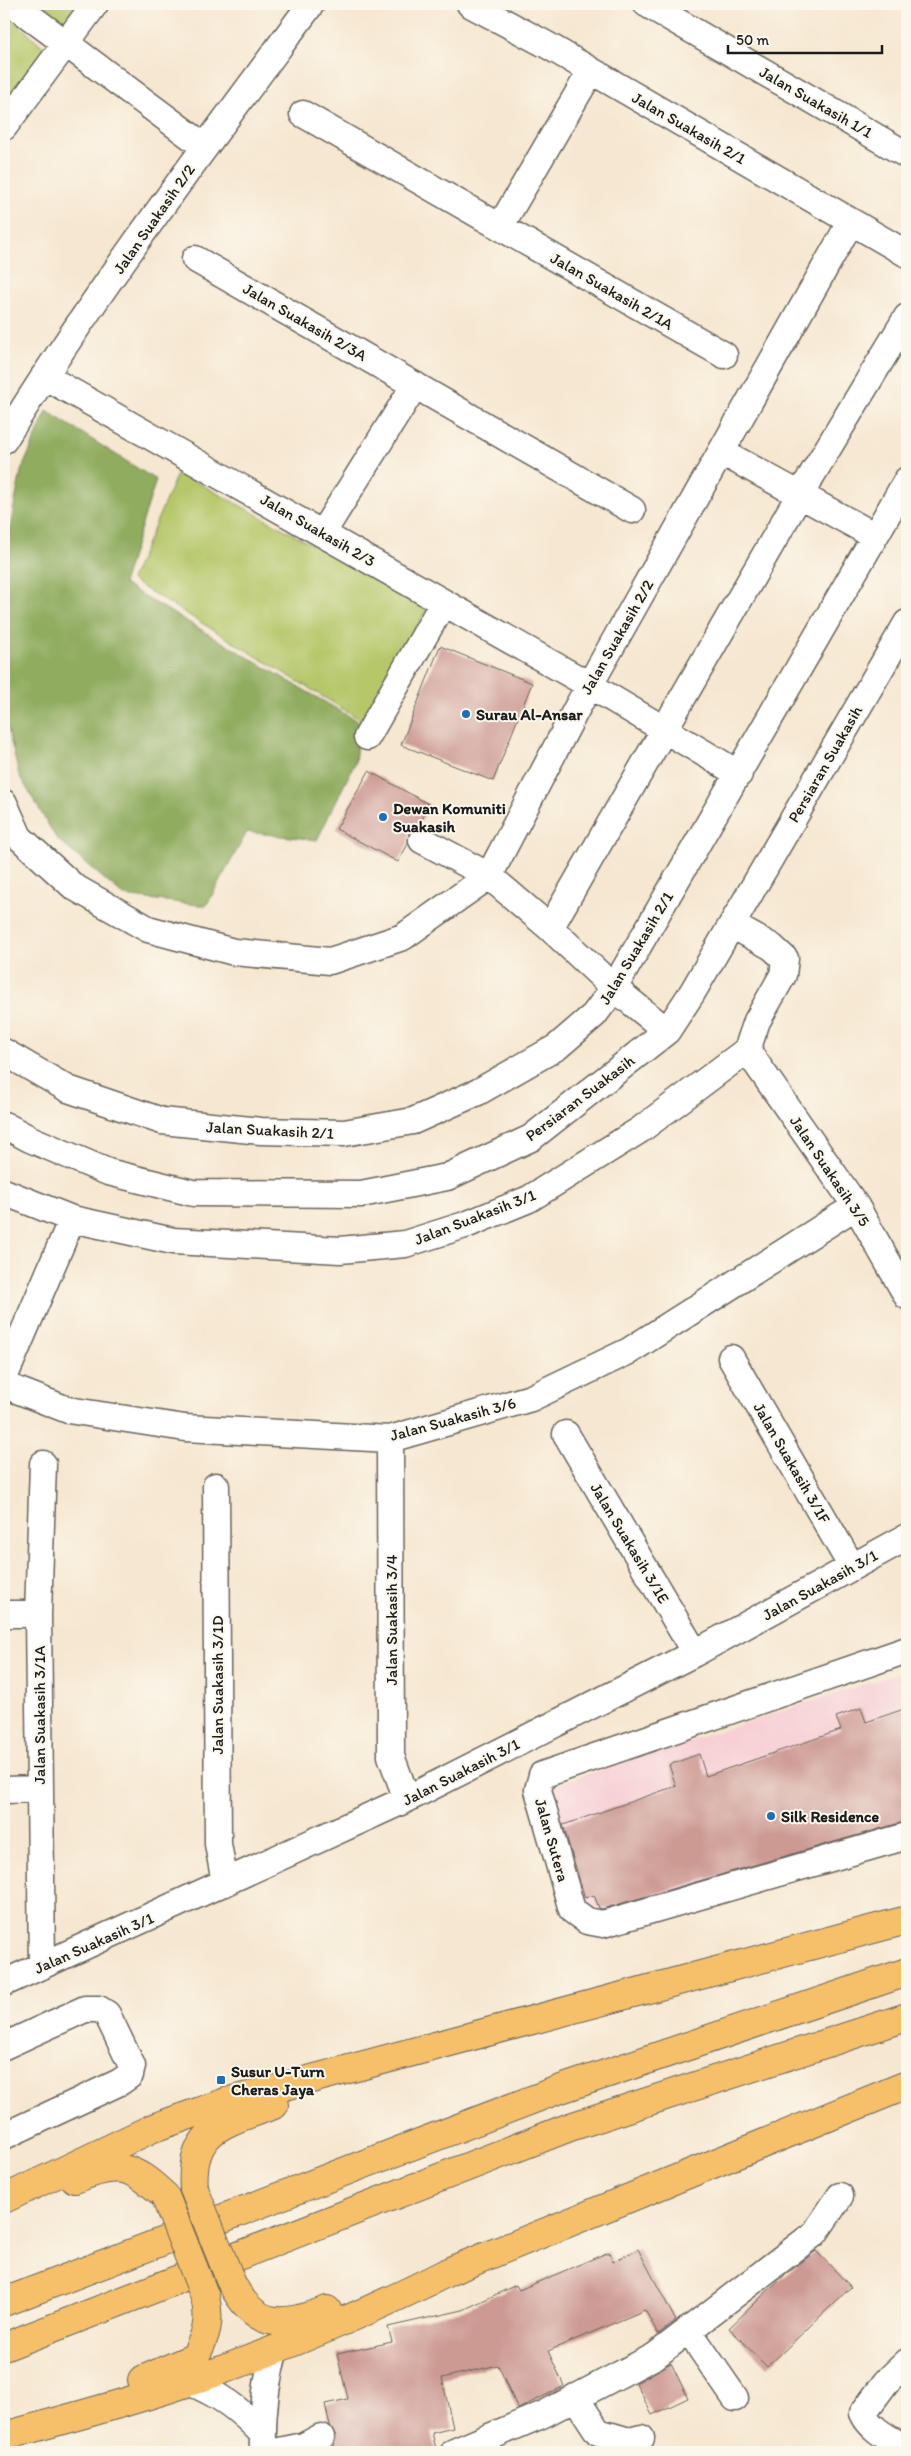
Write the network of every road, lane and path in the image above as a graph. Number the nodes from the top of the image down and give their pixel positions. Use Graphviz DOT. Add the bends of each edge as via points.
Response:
graph roads {
  1 [pos="13,4"];
  2 [pos="95,4"];
  3 [pos="311,4"];
  4 [pos="470,4"];
  5 [pos="647,4"];
  6 [pos="65,44"];
  7 [pos="591,70"];
  8 [pos="303,114"];
  9 [pos="4,127"];
  10 [pos="205,147"];
  11 [pos="907,155"];
  12 [pos="850,223"];
  13 [pos="500,227"];
  14 [pos="907,254"];
  15 [pos="195,259"];
  16 [pos="907,316"];
  17 [pos="724,355"];
  18 [pos="44,376"];
  19 [pos="415,385"];
  20 [pos="4,440"];
  21 [pos="722,452"];
  22 [pos="907,480"];
  23 [pos="800,495"];
  24 [pos="632,510"];
  25 [pos="323,532"];
  26 [pos="875,536"];
  27 [pos="443,603"];
  28 [pos="907,623"];
  29 [pos="591,686"];
  30 [pos="664,730"];
  31 [pos="367,737"];
  32 [pos="738,774"];
  33 [pos="4,803"];
  34 [pos="422,840"];
  35 [pos="489,876"];
  36 [pos="732,924"];
  37 [pos="550,928"];
  38 [pos="614,988"];
  39 [pos="668,1031"];
  40 [pos="747,1050"];
  41 [pos="4,1052"];
  42 [pos="4,1125"];
  43 [pos="4,1192"];
  44 [pos="856,1206"];
  45 [pos="72,1219"];
  46 [pos="907,1296"];
  47 [pos="731,1358"];
  48 [pos="4,1378"];
  49 [pos="4,1385"];
  50 [pos="566,1434"];
  51 [pos="390,1439"];
  52 [pos="43,1464"];
  53 [pos="216,1486"];
  54 [pos="907,1537"];
  55 [pos="852,1567"];
  56 [pos="4,1614"];
  57 [pos="38,1614"];
  58 [pos="907,1650"];
  59 [pos="695,1653"];
  60 [pos="39,1789"];
  61 [pos="4,1790"];
  62 [pos="407,1799"];
  63 [pos="907,1836"];
  64 [pos="225,1883"];
  65 [pos="907,1920"];
  66 [pos="42,1966"];
  67 [pos="907,1972"];
  68 [pos="4,1983"];
  69 [pos="907,2017"];
  70 [pos="4,2046"];
  71 [pos="404,2055"];
  72 [pos="907,2085"];
  73 [pos="4,2136"];
  74 [pos="840,2196"];
  75 [pos="4,2199"];
  76 [pos="4,2208"];
  77 [pos="450,2271"];
  78 [pos="4,2302"];
  79 [pos="688,2330"];
  80 [pos="4,2348"];
  81 [pos="275,2349"];
  82 [pos="907,2362"];
  83 [pos="189,2382"];
  84 [pos="575,2397"];
  85 [pos="735,2398"];
  86 [pos="38,2426"];
  87 [pos="4,2436"];
  88 [pos="321,2437"];
  89 [pos="641,2438"];
  90 [pos="266,2446"];
  91 [pos="907,2449"];
  92 [pos="454,2452"];
  1 -- 6 [label="street"];
  2 -- 6 [label="street"];
  3 -- 10 [label="street, Jalan Suakasih 2/2"];
  4 -- 7 [label="street, Jalan Suakasih 2/1"];
  5 -- 11 [label="street, Jalan Suakasih 1/1"];
  6 -- 9 [label="street"];
  6 -- 10 [label="street"];
  7 -- 12 [label="street, Jalan Suakasih 2/1"];
  7 -- 13 [label="street"];
  8 -- 13 [label="street, Jalan Suakasih 2/1A"];
  10 -- 18 [label="street, Jalan Suakasih 2/2"];
  12 -- 14 [label="street, Jalan Suakasih 2/1"];
  12 -- 21 [label="street, Jalan Suakasih 2/2"];
  13 -- 17 [label="street, Jalan Suakasih 2/1A"];
  15 -- 19 [label="street, Jalan Suakasih 2/3A"];
  16 -- 23 [label="street"];
  18 -- 20 [label="street, Jalan Suakasih 2/2"];
  18 -- 25 [label="street, Jalan Suakasih 2/3"];
  19 -- 24 [label="street, Jalan Suakasih 2/3A"];
  19 -- 25 [label="street"];
  21 -- 23 [label="street"];
  21 -- 29 [label="street, Jalan Suakasih 2/2"];
  22 -- 26 [label="street, Jalan Suakasih 2/1"];
  23 -- 26 [label="street"];
  23 -- 30 [label="street"];
  25 -- 27 [label="street, Jalan Suakasih 2/3"];
  26 -- 32 [label="street, Jalan Suakasih 2/1"];
  27 -- 29 [label="street, Jalan Suakasih 2/3"];
  27 -- 31 [label="street"];
  28 -- 36 [label="street, Persiaran Suakasih"];
  29 -- 30 [label="street, Jalan Suakasih 2/3"];
  29 -- 35 [label="street, Jalan Suakasih 2/2"];
  30 -- 32 [label="street, Jalan Suakasih 2/3"];
  30 -- 37 [label="street"];
  32 -- 38 [label="street, Jalan Suakasih 2/1"];
  33 -- 35 [label="street, Jalan Suakasih 2/2" via="19,837 74,887 148,929 234,952 330,961 403,937"];
  34 -- 35 [label="street"];
  35 -- 37 [label="street"];
  36 -- 39 [label="street, Persiaran Suakasih"];
  36 -- 40 [label="street" via="772,947 785,959 784,975 757,1021"];
  37 -- 38 [label="street"];
  38 -- 39 [label="street"];
  38 -- 41 [label="street, Jalan Suakasih 2/1" via="594,1015 557,1047 478,1092 412,1121 344,1134 261,1131 162,1121 68,1089"];
  39 -- 42 [label="street, Persiaran Suakasih" via="531,1138 446,1178 361,1194 193,1193 108,1172"];
  40 -- 44 [label="street, Jalan Suakasih 3/5"];
  40 -- 45 [label="street, Jalan Suakasih 3/1" via="640,1130 529,1199 468,1224 405,1244 340,1250 173,1241"];
  43 -- 45 [label="street, Jalan Suakasih 3/1"];
  44 -- 46 [label="street, Jalan Suakasih 3/5"];
  44 -- 51 [label="street, Jalan Suakasih 3/6" via="629,1351 531,1398"];
  45 -- 48 [label="street"];
  47 -- 55 [label="street, Jalan Suakasih 3/1F"];
  49 -- 51 [label="street, Jalan Suakasih 3/6" via="68,1410 185,1428"];
  50 -- 59 [label="street, Jalan Suakasih 3/1E"];
  51 -- 62 [label="street, Jalan Suakasih 3/4" via="391,1756"];
  52 -- 57 [label="street, Jalan Suakasih 3/1A"];
  53 -- 64 [label="street, Jalan Suakasih 3/1D" via="218,1844"];
  54 -- 55 [label="street, Jalan Suakasih 3/1"];
  55 -- 59 [label="street, Jalan Suakasih 3/1"];
  56 -- 57 [label="street"];
  57 -- 60 [label="street, Jalan Suakasih 3/1A"];
  58 -- 63 [label="street, Jalan Sutera" via="542,1775 538,1790 572,1910 587,1921 603,1924"];
  59 -- 62 [label="street, Jalan Suakasih 3/1"];
  60 -- 61 [label="street"];
  60 -- 66 [label="street, Jalan Suakasih 3/1A"];
  62 -- 64 [label="street, Jalan Suakasih 3/1"];
  64 -- 66 [label="street, Jalan Suakasih 3/1"];
  65 -- 71 [label="highway"];
  66 -- 68 [label="street, Jalan Suakasih 3/1"];
  67 -- 78 [label="highway" via="555,2091"];
  69 -- 80 [label="highway" via="570,2127"];
  70 -- 73 [label="street" via="85,2009 99,2009 107,2014 132,2066 130,2075 120,2082"];
  71 -- 75 [label="highway" via="229,2101 153,2128"];
  71 -- 77 [label="highway, bridge" via="221,2125 199,2145 192,2167 194,2189 242,2304 264,2320 296,2322 378,2290"];
  72 -- 77 [label="highway"];
  74 -- 79 [label="street" via="815,2233"];
  76 -- 86 [label="highway, bridge" via="93,2171 125,2168 149,2181 166,2196 209,2313 206,2335 195,2358"];
  77 -- 81 [label="highway" via="385,2304"];
  79 -- 84 [label="street" via="655,2356"];
  79 -- 85 [label="street"];
  81 -- 83 [label="highway"];
  81 -- 90 [label="street" via="268,2374"];
  82 -- 91 [label="street" via="886,2382 863,2413 867,2422"];
  83 -- 86 [label="highway"];
  83 -- 90 [label="street" via="216,2393 240,2410"];
  84 -- 89 [label="street" via="598,2432 629,2441"];
  84 -- 92 [label="street" via="544,2414"];
  86 -- 87 [label="highway"];
  88 -- 90 [label="street" via="304,2446"];
}
